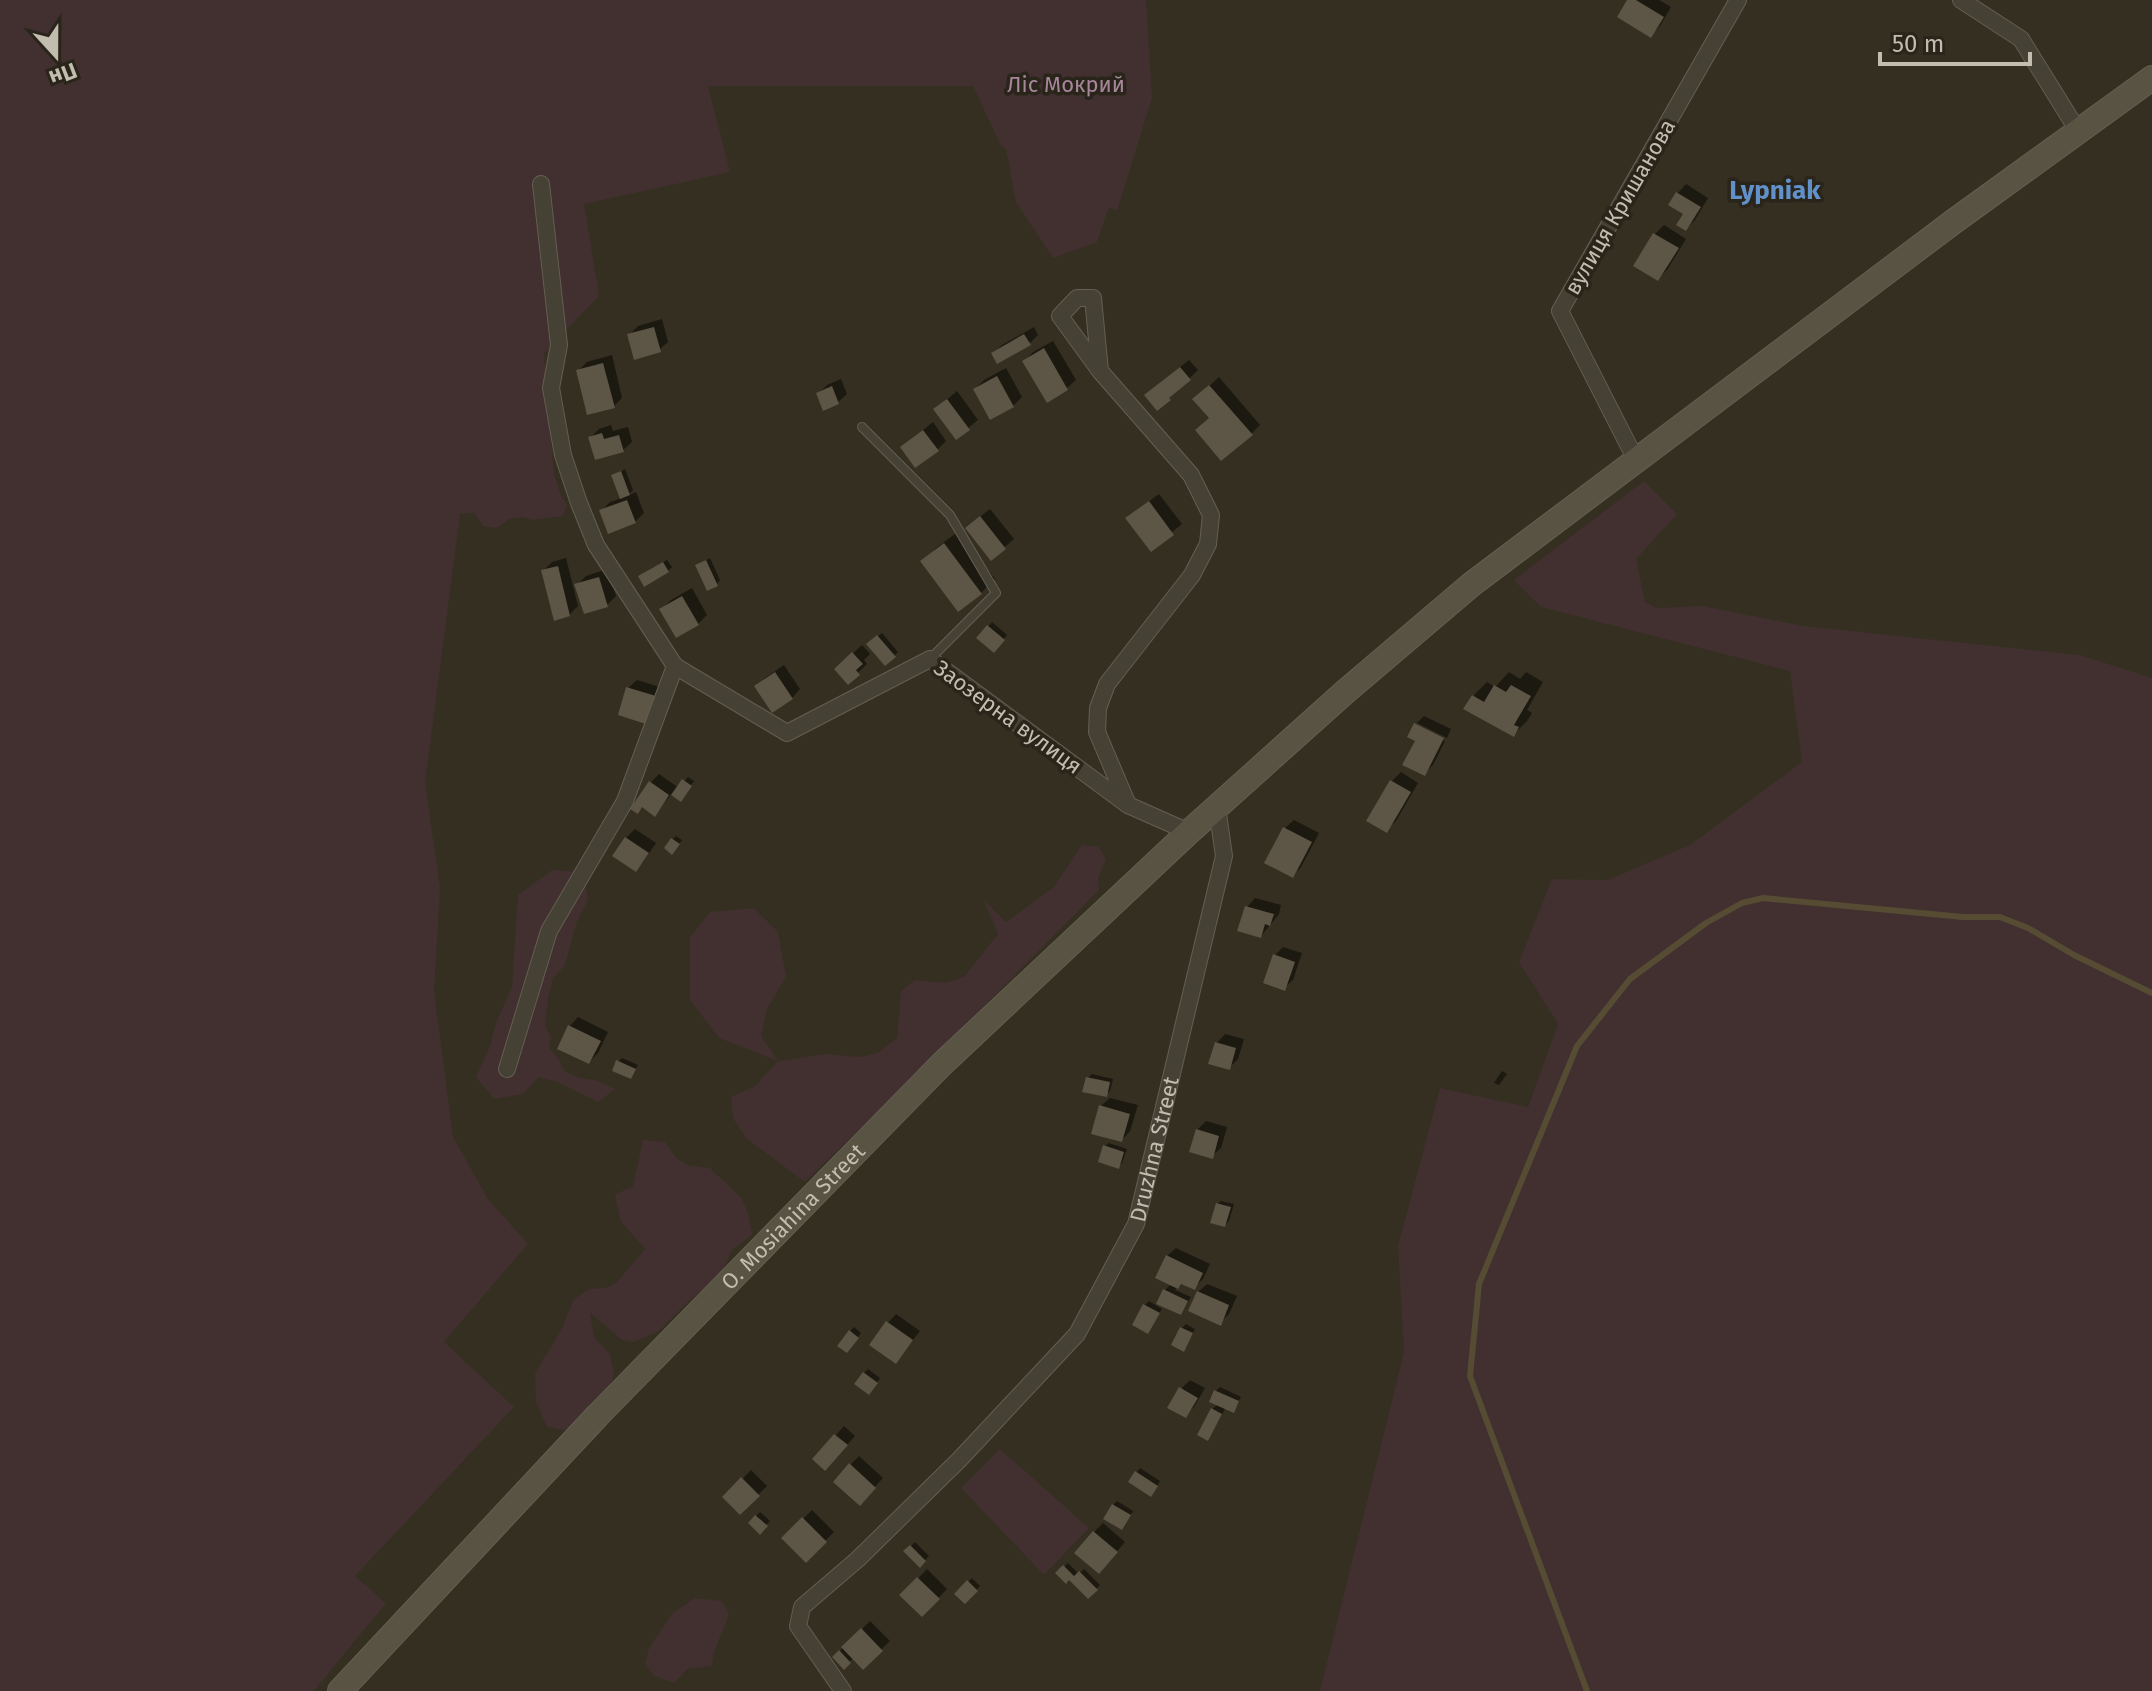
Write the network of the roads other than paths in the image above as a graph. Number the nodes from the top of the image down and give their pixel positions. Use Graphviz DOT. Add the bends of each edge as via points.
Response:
graph roads {
  1 [pos="1738,0"];
  2 [pos="1961,0"];
  3 [pos="2152,78"];
  4 [pos="2078,131"];
  5 [pos="541,184"];
  6 [pos="1100,371"];
  7 [pos="862,427"];
  8 [pos="1636,460"];
  9 [pos="930,659"];
  10 [pos="675,666"];
  11 [pos="1128,805"];
  12 [pos="1217,807"];
  13 [pos="1189,832"];
  14 [pos="507,1069"];
  15 [pos="340,1691"];
  16 [pos="843,1691"];
  1 -- 8 [label="street, вулиця Кришанова" via="1560,311"];
  2 -- 4 [label="street" via="2021,39"];
  3 -- 4 [label="main road"];
  4 -- 8 [label="main road"];
  5 -- 10 [label="street, Заозерна вулиця" via="559,345 551,388 563,455 596,545"];
  6 -- 11 [label="street, Заозерна вулиця" via="1191,475 1211,515 1208,544 1192,575 1107,684 1098,708 1097,732"];
  7 -- 9 [label="lane" via="950,515 996,593"];
  8 -- 12 [label="main road" via="1472,584"];
  9 -- 10 [label="street, Заозерна вулиця" via="787,733"];
  9 -- 11 [label="street, Заозерна вулиця"];
  10 -- 14 [label="street" via="625,801 549,931"];
  11 -- 13 [label="street, Заозерна вулиця"];
  12 -- 13 [label="main road, O. Mosiahina Street"];
  12 -- 16 [label="street, Druzhna Street" via="1224,856 1136,1224 1077,1334 959,1460 802,1607 798,1626"];
  13 -- 15 [label="main road, O. Mosiahina Street" via="942,1064 643,1368"];
}
